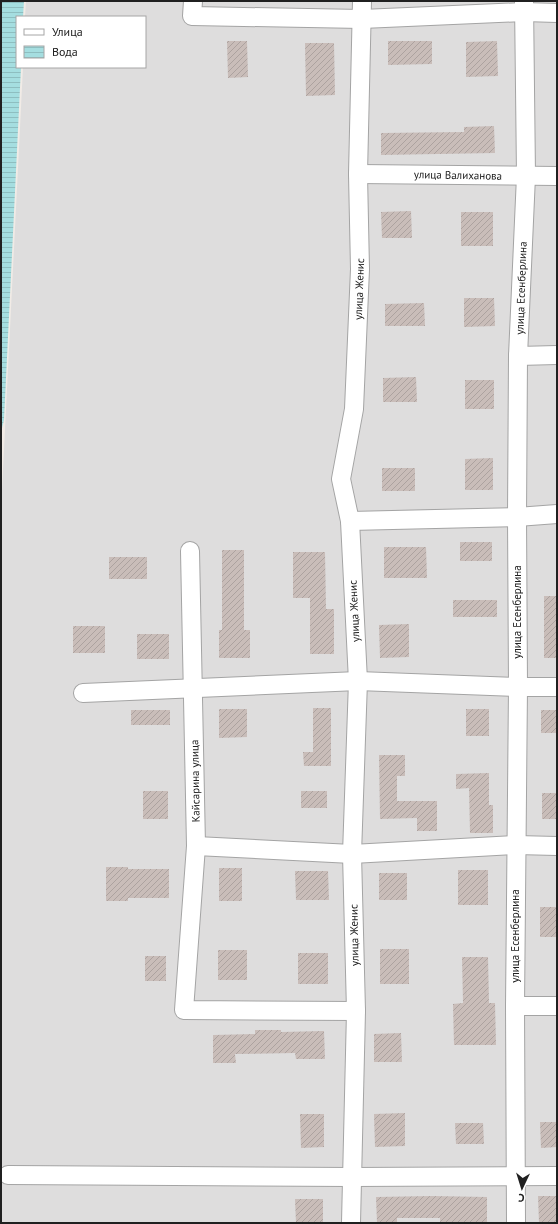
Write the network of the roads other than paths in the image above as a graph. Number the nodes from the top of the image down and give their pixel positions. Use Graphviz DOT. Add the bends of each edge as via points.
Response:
graph roads {
  1 [pos="362,1"];
  2 [pos="524,6"];
  3 [pos="193,9"];
  4 [pos="557,12"];
  5 [pos="362,19"];
  6 [pos="358,174"];
  7 [pos="526,176"];
  8 [pos="557,176"];
  9 [pos="557,355"];
  10 [pos="518,356"];
  11 [pos="557,514"];
  12 [pos="517,517"];
  13 [pos="350,520"];
  14 [pos="190,551"];
  15 [pos="358,681"];
  16 [pos="518,686"];
  17 [pos="557,687"];
  18 [pos="193,688"];
  19 [pos="83,692"];
  20 [pos="516,845"];
  21 [pos="196,846"];
  22 [pos="557,846"];
  23 [pos="352,854"];
  24 [pos="515,1006"];
  25 [pos="557,1006"];
  26 [pos="356,1011"];
  27 [pos="8,1175"];
  28 [pos="557,1176"];
  29 [pos="352,1177"];
  30 [pos="515,1177"];
  31 [pos="351,1223"];
  32 [pos="516,1223"];
  1 -- 5 [label="street, улица Женис"];
  2 -- 4 [label="street"];
  2 -- 5 [label="street"];
  2 -- 7 [label="street, улица Есенберлина"];
  3 -- 5 [label="street"];
  5 -- 6 [label="street, улица Женис"];
  6 -- 7 [label="street, улица Валиханова"];
  6 -- 13 [label="street, улица Женис" via="360,269 354,409 341,479"];
  7 -- 8 [label="street, улица Валиханова"];
  7 -- 10 [label="street, улица Есенберлина"];
  9 -- 10 [label="street"];
  10 -- 12 [label="street, улица Есенберлина"];
  11 -- 12 [label="street"];
  12 -- 13 [label="street"];
  12 -- 16 [label="street, улица Есенберлина"];
  13 -- 15 [label="street, улица Женис"];
  14 -- 18 [label="street, Кайсарина улица"];
  15 -- 16 [label="street"];
  15 -- 18 [label="street"];
  15 -- 23 [label="street, улица Женис"];
  16 -- 17 [label="street"];
  16 -- 20 [label="street, улица Есенберлина"];
  18 -- 19 [label="street"];
  18 -- 21 [label="street, Кайсарина улица"];
  20 -- 22 [label="street"];
  20 -- 23 [label="street"];
  20 -- 24 [label="street, улица Есенберлина"];
  21 -- 23 [label="street"];
  21 -- 26 [label="street, Кайсарина улица" via="184,1010"];
  23 -- 26 [label="street, улица Женис"];
  24 -- 25 [label="street"];
  24 -- 30 [label="street, улица Есенберлина"];
  26 -- 29 [label="street, улица Женис"];
  27 -- 29 [label="street"];
  28 -- 30 [label="street"];
  29 -- 30 [label="street"];
  29 -- 31 [label="street, улица Женис"];
  30 -- 32 [label="street, улица Есенберлина"];
}
